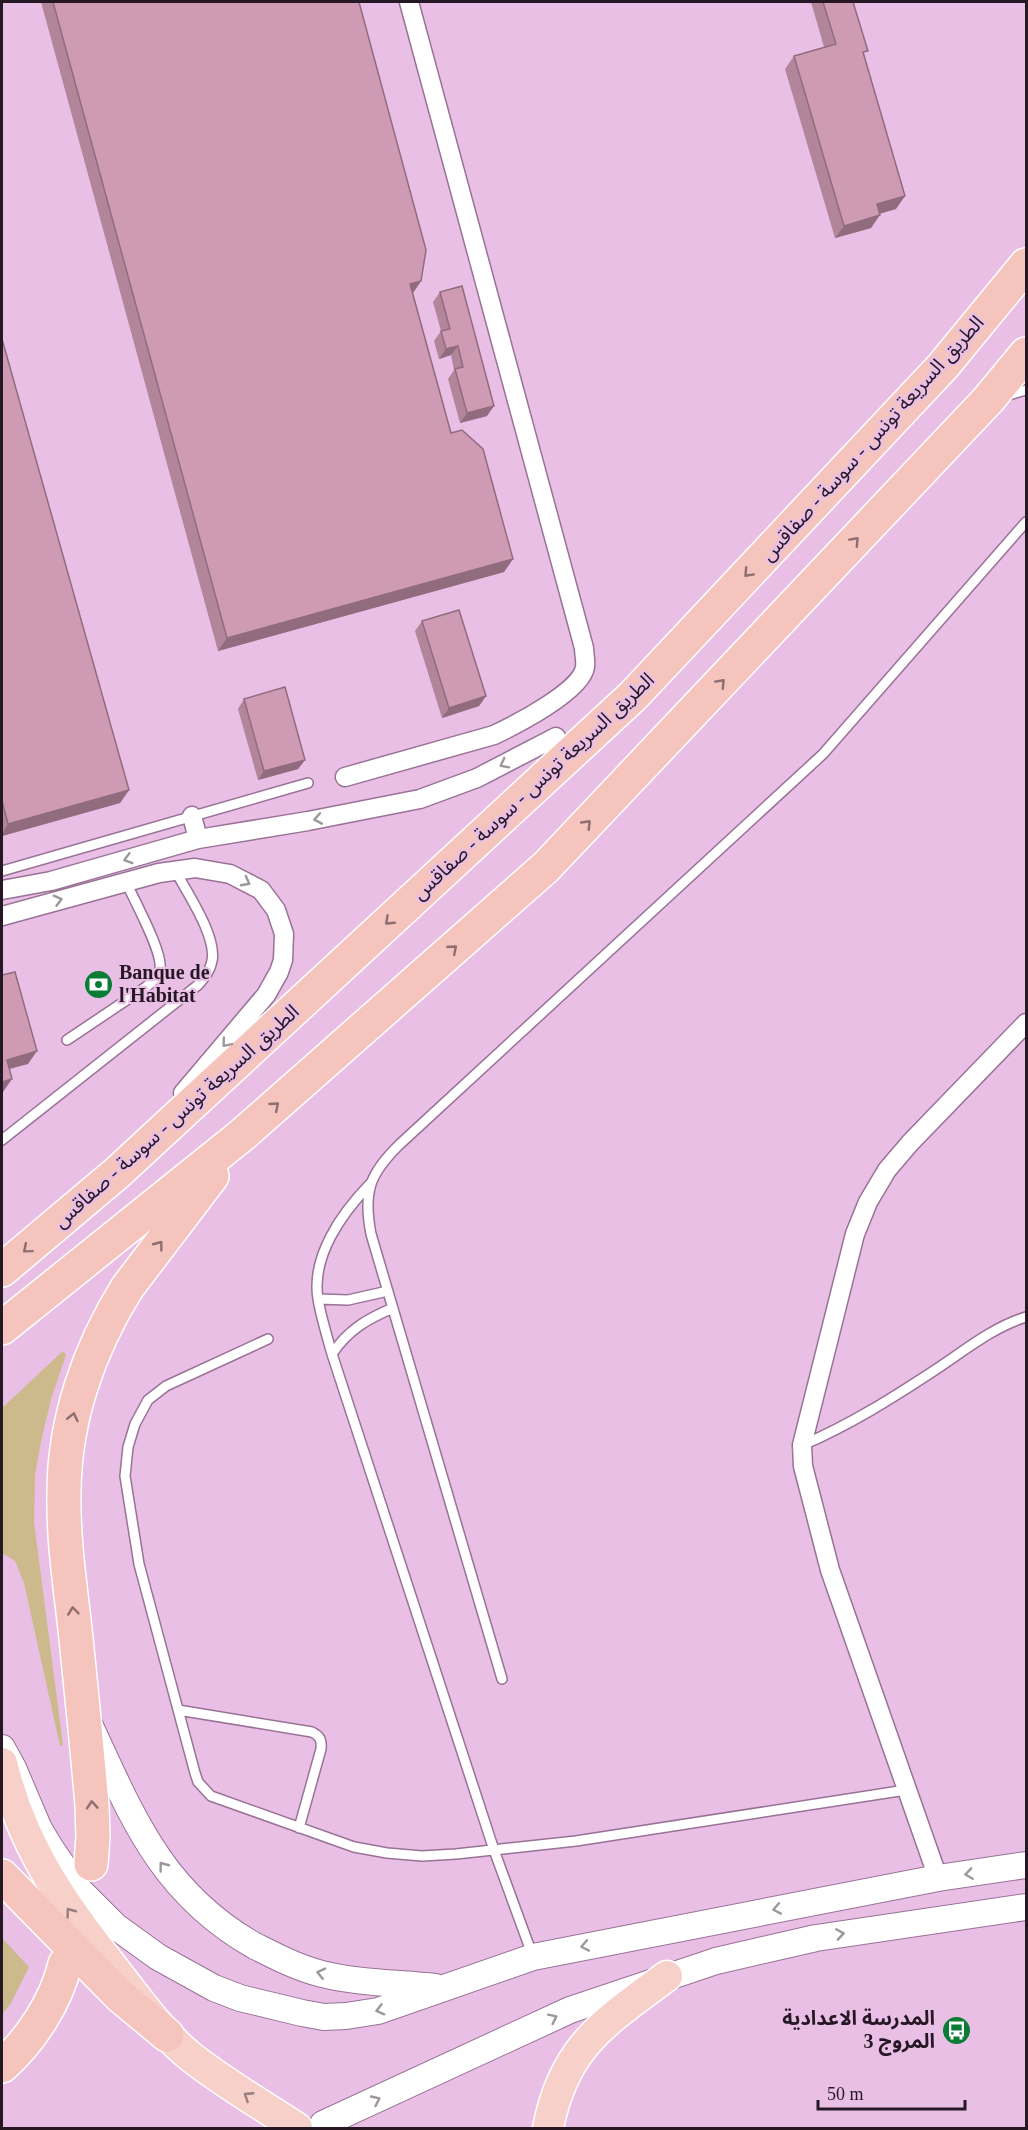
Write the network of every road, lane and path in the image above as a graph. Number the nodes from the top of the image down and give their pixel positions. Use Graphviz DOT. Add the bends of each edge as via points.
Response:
graph roads {
  1 [pos="409,2"];
  2 [pos="1026,265"];
  3 [pos="1026,354"];
  4 [pos="1026,390"];
  5 [pos="988,400"];
  6 [pos="1026,522"];
  7 [pos="633,696"];
  8 [pos="556,736"];
  9 [pos="345,777"];
  10 [pos="308,783"];
  11 [pos="192,816"];
  12 [pos="198,839"];
  13 [pos="175,870"];
  14 [pos="2,872"];
  15 [pos="126,882"];
  16 [pos="2,890"];
  17 [pos="2,916"];
  18 [pos="1026,1023"];
  19 [pos="67,1040"];
  20 [pos="242,1135"];
  21 [pos="2,1140"];
  22 [pos="117,1173"];
  23 [pos="370,1184"];
  24 [pos="2,1270"];
  25 [pos="388,1291"];
  26 [pos="318,1299"];
  27 [pos="393,1308"];
  28 [pos="1026,1317"];
  29 [pos="2,1328"];
  30 [pos="268,1339"];
  31 [pos="332,1354"];
  32 [pos="802,1445"];
  33 [pos="502,1679"];
  34 [pos="178,1710"];
  35 [pos="83,1711"];
  36 [pos="2,1748"];
  37 [pos="2,1763"];
  38 [pos="906,1790"];
  39 [pos="299,1828"];
  40 [pos="494,1850"];
  41 [pos="91,1864"];
  42 [pos="1026,1865"];
  43 [pos="2,1876"];
  44 [pos="938,1878"];
  45 [pos="1026,1907"];
  46 [pos="533,1957"];
  47 [pos="667,1976"];
  48 [pos="442,1988"];
  49 [pos="167,2035"];
  50 [pos="2,2044"];
  51 [pos="2,2066"];
  52 [pos="310,2126"];
  53 [pos="548,2128"];
  1 -- 9 [label="street" via="584,648 585,667 579,681 564,693 499,732"];
  2 -- 7 [label="highway, الطريق السريعة تونس - سوسة - صفاقس, one-way" via="943,366"];
  3 -- 5 [label="highway"];
  4 -- 5 [label="lane"];
  20 -- 5 [label="highway, one-way" via="546,867"];
  6 -- 23 [label="lane" via="823,754 400,1144 382,1162"];
  7 -- 8 [label="highway"];
  7 -- 22 [label="highway, الطريق السريعة تونس - سوسة - صفاقس, one-way"];
  8 -- 12 [label="street, one-way" via="477,778 420,799"];
  10 -- 11 [label="lane"];
  11 -- 12 [label="street"];
  11 -- 14 [label="lane"];
  12 -- 16 [label="street, one-way" via="51,881"];
  13 -- 15 [label="street"];
  13 -- 21 [label="lane" via="213,948 207,975"];
  13 -- 22 [label="street, one-way" via="212,869 261,890 281,922 283,960 266,994"];
  17 -- 15 [label="street, one-way"];
  15 -- 19 [label="lane" via="158,953 160,969 146,987"];
  18 -- 32 [label="street" via="910,1143 887,1170 868,1202 855,1234"];
  20 -- 29 [label="highway"];
  35 -- 20 [label="highway, one-way" via="64,1517 65,1465 74,1411 92,1357 115,1307"];
  22 -- 24 [label="highway, الطريق السريعة تونس - سوسة - صفاقس, one-way"];
  23 -- 25 [label="lane" via="366,1209"];
  23 -- 26 [label="lane" via="341,1219 331,1238 317,1278"];
  25 -- 26 [label="lane" via="348,1300"];
  25 -- 27 [label="lane"];
  26 -- 31 [label="lane"];
  27 -- 31 [label="lane" via="358,1325"];
  27 -- 33 [label="lane"];
  28 -- 32 [label="lane" via="985,1337 872,1412"];
  30 -- 34 [label="lane" via="156,1393 142,1410 128,1446 125,1476 136,1547"];
  31 -- 40 [label="lane"];
  32 -- 38 [label="street" via="803,1466 830,1570"];
  34 -- 39 [label="lane" via="195,1773 204,1790"];
  34 -- 39 [label="lane" via="318,1735 321,1749"];
  41 -- 35 [label="highway, one-way" via="92,1805"];
  48 -- 35 [label="main road, one-way" via="305,1970 224,1926 188,1895 156,1857 129,1811"];
  48 -- 36 [label="main road, one-way" via="378,2011 324,2016 240,1998 158,1957 115,1926 65,1871 39,1829"];
  49 -- 37 [label="highway, one-way" via="63,1903 21,1824"];
  38 -- 40 [label="lane"];
  38 -- 44 [label="street"];
  39 -- 40 [label="lane" via="354,1847 387,1853 422,1856"];
  40 -- 46 [label="lane"];
  42 -- 44 [label="main road, one-way"];
  43 -- 49 [label="highway" via="120,1996"];
  44 -- 46 [label="main road, one-way"];
  47 -- 45 [label="main road, one-way" via="756,1950 816,1938"];
  46 -- 48 [label="main road"];
  52 -- 47 [label="main road, one-way" via="570,2010"];
  47 -- 53 [label="highway" via="587,2041 565,2075"];
  52 -- 49 [label="highway, one-way" via="221,2079"];
  50 -- 51 [label="highway" via="51,1976 65,1964 61,1982 28,2039"];
}
